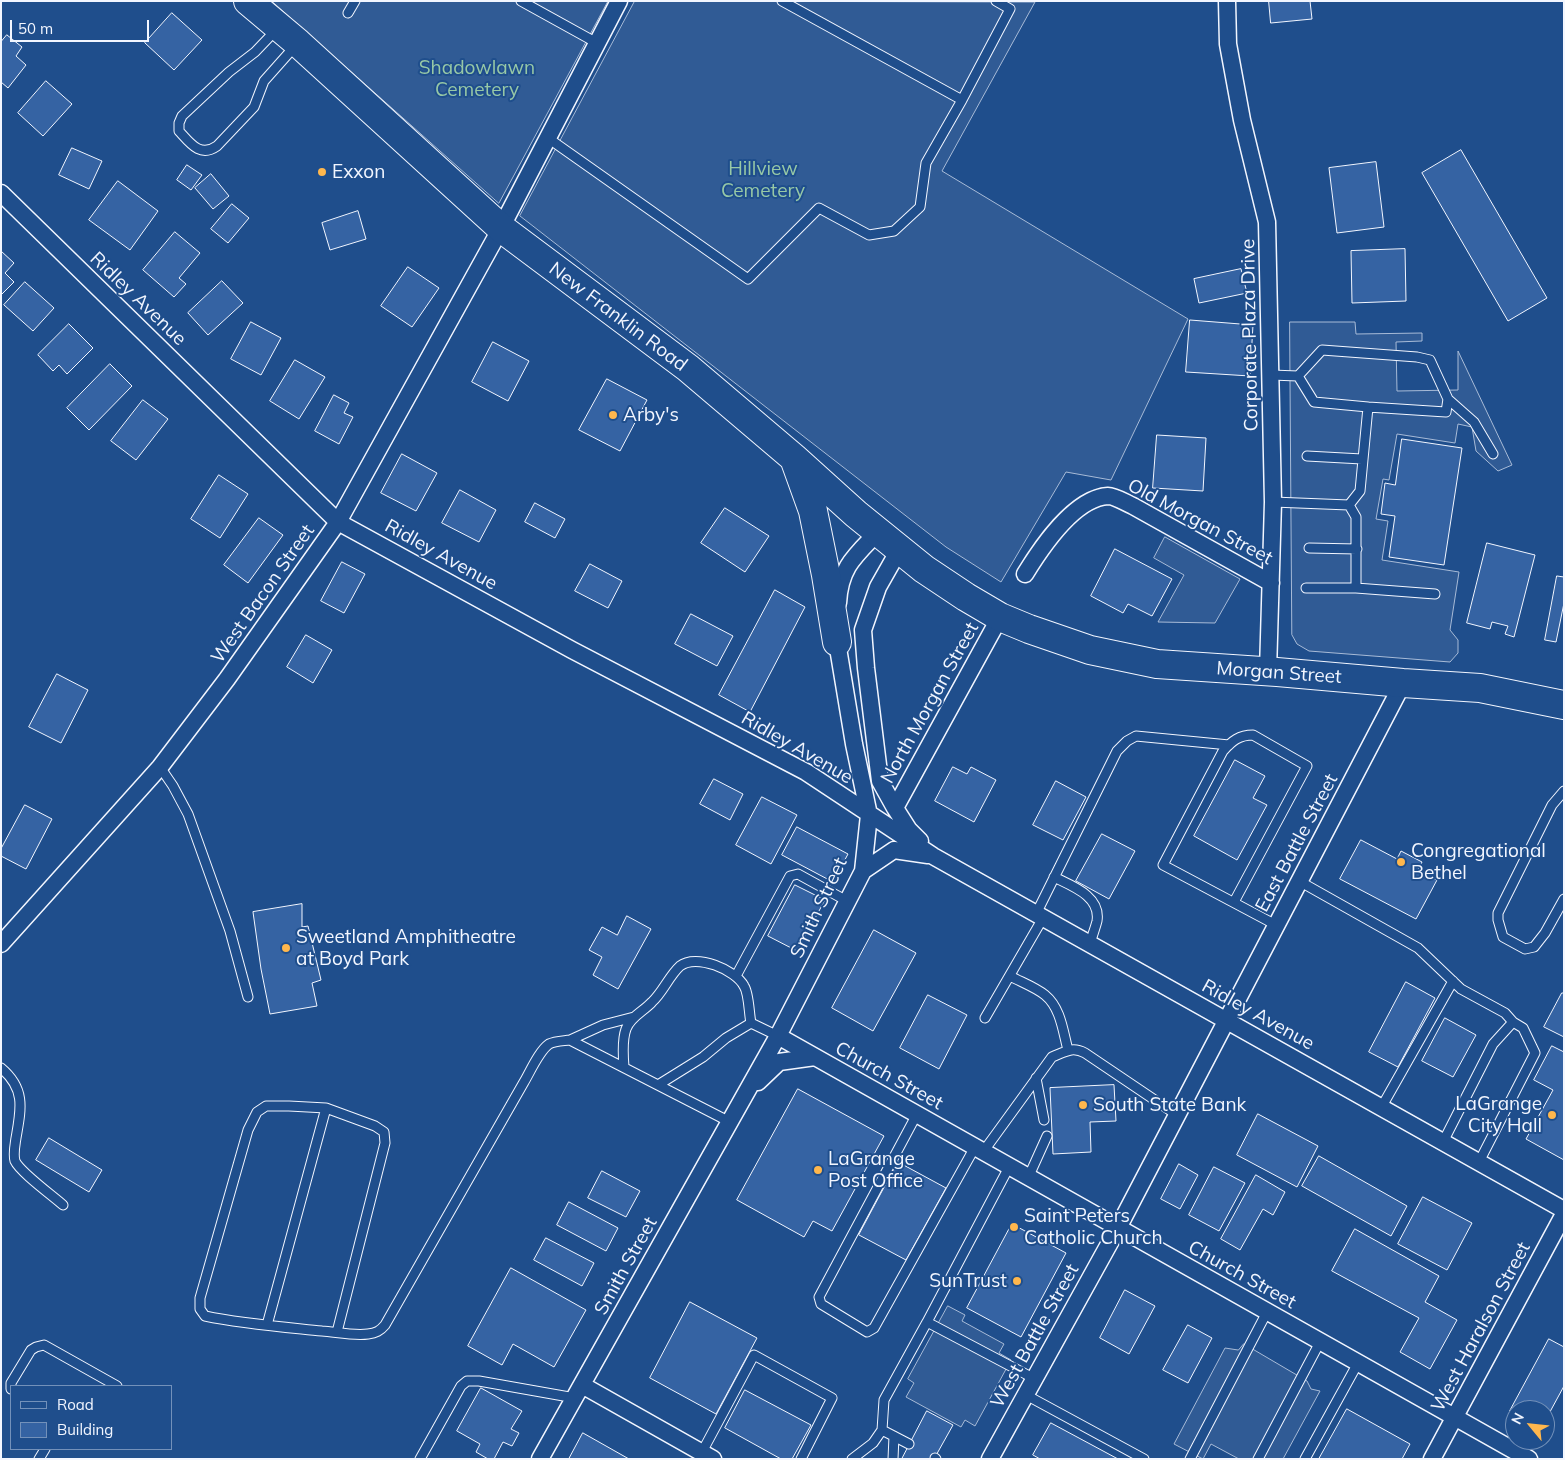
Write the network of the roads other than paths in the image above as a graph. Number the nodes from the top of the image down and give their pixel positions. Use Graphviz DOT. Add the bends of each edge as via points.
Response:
graph roads {
  1 [pos="248,1"];
  2 [pos="355,1"];
  3 [pos="521,1"];
  4 [pos="619,1"];
  5 [pos="782,1"];
  6 [pos="996,1"];
  7 [pos="1227,1"];
  8 [pos="348,13"];
  9 [pos="288,35"];
  10 [pos="598,43"];
  11 [pos="962,100"];
  12 [pos="548,138"];
  13 [pos="1,193"];
  14 [pos="501,228"];
  15 [pos="1271,375"];
  16 [pos="1298,376"];
  17 [pos="1448,399"];
  18 [pos="1368,407"];
  19 [pos="1493,454"];
  20 [pos="1307,456"];
  21 [pos="794,458"];
  22 [pos="1362,459"];
  23 [pos="1273,502"];
  24 [pos="1349,505"];
  25 [pos="338,522"];
  26 [pos="878,532"];
  27 [pos="1309,548"];
  28 [pos="1357,549"];
  29 [pos="899,550"];
  30 [pos="1025,574"];
  31 [pos="1271,583"];
  32 [pos="1306,588"];
  33 [pos="1356,588"];
  34 [pos="1436,594"];
  35 [pos="1000,617"];
  36 [pos="837,642"];
  37 [pos="1268,671"];
  38 [pos="1403,683"];
  39 [pos="1564,705"];
  40 [pos="1229,745"];
  41 [pos="160,767"];
  42 [pos="1564,791"];
  43 [pos="895,808"];
  44 [pos="870,814"];
  45 [pos="933,856"];
  46 [pos="863,871"];
  47 [pos="1054,877"];
  48 [pos="1299,880"];
  49 [pos="1564,900"];
  50 [pos="847,901"];
  51 [pos="1234,902"];
  52 [pos="1039,916"];
  53 [pos="1276,925"];
  54 [pos="1,944"];
  55 [pos="1090,944"];
  56 [pos="736,976"];
  57 [pos="1010,976"];
  58 [pos="1453,982"];
  59 [pos="248,997"];
  60 [pos="634,1017"];
  61 [pos="985,1018"];
  62 [pos="1227,1021"];
  63 [pos="1513,1022"];
  64 [pos="751,1023"];
  65 [pos="778,1036"];
  66 [pos="570,1040"];
  67 [pos="1068,1050"];
  68 [pos="815,1057"];
  69 [pos="624,1067"];
  70 [pos="1,1068"];
  71 [pos="1036,1078"];
  72 [pos="658,1085"];
  73 [pos="746,1094"];
  74 [pos="326,1108"];
  75 [pos="1382,1108"];
  76 [pos="917,1114"];
  77 [pos="1177,1115"];
  78 [pos="1044,1120"];
  79 [pos="730,1122"];
  80 [pos="1047,1136"];
  81 [pos="1443,1142"];
  82 [pos="979,1150"];
  83 [pos="1479,1162"];
  84 [pos="1009,1167"];
  85 [pos="1028,1178"];
  86 [pos="64,1205"];
  87 [pos="1564,1212"];
  88 [pos="1118,1228"];
  89 [pos="1267,1312"];
  90 [pos="927,1322"];
  91 [pos="267,1325"];
  92 [pos="337,1332"];
  93 [pos="1320,1342"];
  94 [pos="1358,1363"];
  95 [pos="1035,1378"];
  96 [pos="11,1385"];
  97 [pos="115,1385"];
  98 [pos="578,1391"];
  99 [pos="1026,1395"];
  100 [pos="1455,1417"];
  101 [pos="882,1430"];
  102 [pos="894,1436"];
  103 [pos="909,1444"];
  104 [pos="708,1456"];
  105 [pos="420,1459"];
  106 [pos="540,1459"];
  107 [pos="801,1459"];
  108 [pos="852,1459"];
  109 [pos="893,1459"];
  110 [pos="990,1459"];
  111 [pos="1144,1459"];
  112 [pos="1190,1459"];
  113 [pos="1258,1459"];
  114 [pos="1305,1459"];
  115 [pos="1432,1459"];
  116 [pos="1529,1459"];
  1 -- 9 [label="highway, New Franklin Road"];
  2 -- 8 [label="lane"];
  3 -- 10 [label="lane"];
  4 -- 10 [label="street, West Bacon Street"];
  5 -- 11 [label="lane"];
  6 -- 11 [label="lane" via="1010,9"];
  7 -- 15 [label="street, Corporate Plaza Drive" via="1228,44 1242,120 1267,222"];
  9 -- 9 [label="lane" via="254,107 210,151 198,149 189,142 179,131 182,116 255,52"];
  9 -- 14 [label="highway, New Franklin Road"];
  10 -- 12 [label="street, West Bacon Street"];
  11 -- 12 [label="lane" via="926,163 920,207 894,231 869,235 819,208 748,279"];
  12 -- 14 [label="street, West Bacon Street"];
  13 -- 25 [label="street, Ridley Avenue"];
  14 -- 21 [label="highway, New Franklin Road" via="688,368"];
  14 -- 25 [label="street, West Bacon Street"];
  15 -- 16 [label="lane"];
  15 -- 23 [label="street, Corporate Plaza Drive"];
  16 -- 17 [label="lane" via="1322,350 1417,357 1430,360"];
  16 -- 18 [label="lane" via="1314,402"];
  17 -- 18 [label="lane" via="1446,412"];
  17 -- 19 [label="lane" via="1474,422"];
  18 -- 22 [label="lane"];
  20 -- 22 [label="lane"];
  21 -- 26 [label="highway, New Franklin Road"];
  21 -- 36 [label="highway" via="813,511"];
  22 -- 24 [label="lane" via="1360,491"];
  23 -- 24 [label="lane"];
  23 -- 31 [label="street, Corporate Plaza Drive"];
  24 -- 28 [label="lane" via="1356,517"];
  25 -- 41 [label="street, West Bacon Street"];
  25 -- 44 [label="street, Ridley Avenue" via="572,650 806,772"];
  26 -- 29 [label="highway, New Franklin Road"];
  26 -- 36 [label="street, Smith Street" via="848,563 839,585"];
  27 -- 28 [label="lane"];
  28 -- 33 [label="lane"];
  29 -- 35 [label="highway, New Franklin Road" via="924,570"];
  29 -- 43 [label="street, Ridley Avenue" via="878,587 863,630 880,781"];
  30 -- 31 [label="street, Old Morgan Street" via="1052,534 1073,513 1088,502 1109,496 1133,506"];
  31 -- 37 [label="street, Corporate Plaza Drive"];
  32 -- 33 [label="lane"];
  33 -- 34 [label="lane"];
  35 -- 37 [label="highway, Morgan Street" via="1059,640 1123,658 1157,664"];
  35 -- 43 [label="street, North Morgan Street"];
  36 -- 44 [label="street, Smith Street" via="854,744"];
  37 -- 38 [label="highway, Morgan Street"];
  38 -- 39 [label="highway, Morgan Street" via="1480,688"];
  38 -- 48 [label="street, East Battle Street"];
  40 -- 47 [label="lane" via="1136,736 1127,741 1117,751"];
  40 -- 51 [label="lane" via="1163,865"];
  40 -- 51 [label="lane" via="1243,735 1253,735 1307,766"];
  41 -- 54 [label="street, West Bacon Street"];
  41 -- 59 [label="lane" via="188,814 230,930"];
  42 -- 49 [label="lane" via="1552,805 1498,913 1503,937 1525,949 1534,947"];
  43 -- 45 [label="street, Ridley Avenue" via="909,830"];
  44 -- 45 [label="street, Ridley Avenue"];
  44 -- 46 [label="street, Smith Street"];
  45 -- 46 [label="street, Ridley Avenue" via="894,850"];
  45 -- 52 [label="street, Ridley Avenue"];
  46 -- 50 [label="street, Smith Street"];
  47 -- 52 [label="lane"];
  47 -- 55 [label="lane" via="1093,900 1097,920"];
  48 -- 53 [label="street, East Battle Street"];
  48 -- 58 [label="lane" via="1418,948"];
  50 -- 56 [label="lane" via="798,874 790,876"];
  50 -- 65 [label="street, Smith Street"];
  51 -- 53 [label="lane"];
  52 -- 55 [label="street, Ridley Avenue"];
  52 -- 57 [label="lane"];
  53 -- 62 [label="street, East Battle Street"];
  55 -- 62 [label="street, Ridley Avenue"];
  56 -- 60 [label="lane" via="711,963 693,961 681,965 652,1002"];
  56 -- 64 [label="lane" via="745,986"];
  57 -- 61 [label="lane"];
  57 -- 67 [label="lane" via="1052,1003 1058,1012"];
  58 -- 63 [label="lane" via="1505,1013"];
  58 -- 75 [label="lane"];
  60 -- 66 [label="lane" via="603,1025"];
  60 -- 69 [label="lane" via="626,1028"];
  62 -- 75 [label="street, Ridley Avenue"];
  62 -- 77 [label="street, West Battle Street"];
  63 -- 81 [label="lane" via="1493,1044"];
  63 -- 83 [label="lane" via="1523,1028 1535,1053"];
  64 -- 65 [label="lane"];
  64 -- 72 [label="lane"];
  65 -- 68 [label="street, Church Street"];
  65 -- 73 [label="street, Smith Street"];
  66 -- 69 [label="lane"];
  66 -- 92 [label="lane" via="549,1044 538,1058 385,1325 379,1331 366,1334"];
  67 -- 71 [label="lane" via="1052,1057"];
  67 -- 77 [label="lane" via="1077,1049 1085,1053"];
  68 -- 73 [label="street, Smith Street" via="779,1062"];
  68 -- 76 [label="street, Church Street"];
  69 -- 72 [label="lane"];
  70 -- 86 [label="lane" via="13,1079 20,1095 15,1161"];
  71 -- 78 [label="lane"];
  71 -- 82 [label="lane"];
  72 -- 79 [label="lane"];
  73 -- 79 [label="street, Smith Street"];
  74 -- 91 [label="lane"];
  74 -- 91 [label="lane" via="266,1106 257,1112 248,1130 200,1298 200,1309 205,1316"];
  74 -- 92 [label="lane" via="375,1126 384,1132 385,1143"];
  75 -- 81 [label="street, Ridley Avenue"];
  76 -- 82 [label="street, Church Street"];
  76 -- 82 [label="lane" via="819,1297 820,1304 867,1332 874,1328"];
  77 -- 88 [label="street, West Battle Street"];
  79 -- 98 [label="street, Smith Street"];
  80 -- 85 [label="lane"];
  81 -- 83 [label="street, Ridley Avenue"];
  82 -- 84 [label="street, Church Street"];
  83 -- 87 [label="street, Ridley Avenue"];
  84 -- 85 [label="street, Church Street"];
  84 -- 90 [label="lane"];
  85 -- 88 [label="street, Church Street"];
  87 -- 100 [label="street, West Haralson Street"];
  88 -- 89 [label="street, Church Street"];
  88 -- 95 [label="street, West Battle Street"];
  89 -- 93 [label="street, Church Street"];
  89 -- 112 [label="lane"];
  90 -- 95 [label="lane"];
  90 -- 101 [label="lane" via="884,1400"];
  91 -- 92 [label="lane"];
  93 -- 94 [label="street, Church Street"];
  93 -- 113 [label="lane"];
  94 -- 100 [label="street, Church Street"];
  94 -- 114 [label="lane"];
  95 -- 99 [label="street, West Battle Street"];
  96 -- 97 [label="lane" via="31,1350 44,1345"];
  98 -- 104 [label="street"];
  98 -- 105 [label="lane" via="467,1381 461,1386"];
  98 -- 106 [label="street, Smith Street"];
  99 -- 110 [label="street, West Battle Street"];
  99 -- 111 [label="lane"];
  100 -- 115 [label="street, West Haralson Street"];
  100 -- 116 [label="street, Church Street"];
  101 -- 102 [label="lane"];
  101 -- 108 [label="lane" via="873,1443"];
  102 -- 103 [label="lane"];
  102 -- 109 [label="lane"];
  104 -- 107 [label="lane" via="754,1356 832,1398"];
}
